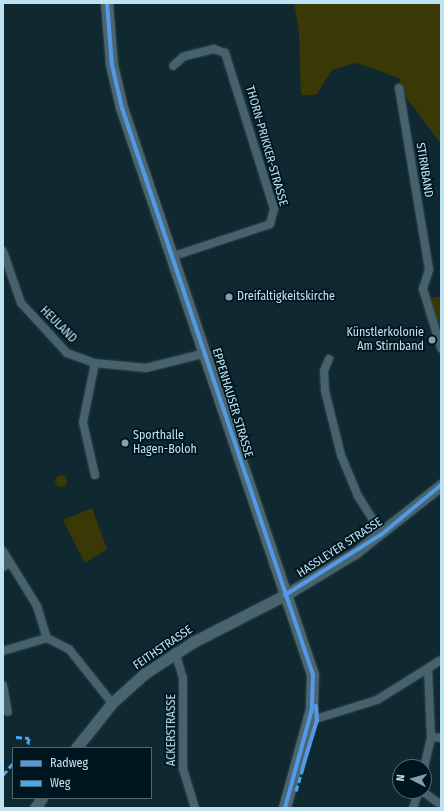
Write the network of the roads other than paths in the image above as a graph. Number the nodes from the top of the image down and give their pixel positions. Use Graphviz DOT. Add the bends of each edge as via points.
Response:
graph roads {
  1 [pos="107,3"];
  2 [pos="174,66"];
  3 [pos="399,88"];
  4 [pos="3,251"];
  5 [pos="171,257"];
  6 [pos="441,348"];
  7 [pos="206,353"];
  8 [pos="329,359"];
  9 [pos="95,364"];
  10 [pos="95,475"];
  11 [pos="441,484"];
  12 [pos="382,534"];
  13 [pos="3,551"];
  14 [pos="7,565"];
  15 [pos="285,595"];
  16 [pos="47,638"];
  17 [pos="3,651"];
  18 [pos="175,652"];
  19 [pos="441,660"];
  20 [pos="428,669"];
  21 [pos="3,685"];
  22 [pos="112,703"];
  23 [pos="8,712"];
  24 [pos="309,721"];
  25 [pos="431,737"];
  26 [pos="441,738"];
  27 [pos="77,747"];
  28 [pos="426,759"];
  29 [pos="432,798"];
  30 [pos="41,799"];
  31 [pos="441,805"];
  32 [pos="35,808"];
  33 [pos="195,808"];
  34 [pos="285,808"];
  1 -- 5 [label="main road, EPPENHAUSER STRASSE" via="107,30 117,89"];
  2 -- 5 [label="street, THORN-PRIKKER-STRASSE" via="183,57 214,49 224,53 274,209 270,224"];
  3 -- 6 [label="street, STIRNBAND" via="429,270 423,289"];
  4 -- 9 [label="street, HEULAND" via="21,303 67,353"];
  5 -- 7 [label="main road, EPPENHAUSER STRASSE"];
  7 -- 9 [label="street, HEULAND" via="146,368"];
  7 -- 15 [label="main road, EPPENHAUSER STRASSE"];
  8 -- 12 [label="street" via="324,371 324,391 341,455 358,496"];
  9 -- 10 [label="street" via="83,422"];
  11 -- 12 [label="main road, HASSLEYER STRASSE"];
  12 -- 15 [label="main road, HASSLEYER STRASSE"];
  13 -- 14 [label="street"];
  14 -- 16 [label="street" via="37,606"];
  15 -- 18 [label="main road, FEITHSTRASSE"];
  15 -- 24 [label="main road, EPPENHAUSER STRASSE" via="313,675"];
  16 -- 17 [label="street"];
  16 -- 22 [label="street" via="69,648"];
  18 -- 22 [label="main road, FEITHSTRASSE"];
  18 -- 33 [label="street, ACKERSTRASSE" via="184,701 183,769"];
  19 -- 20 [label="street"];
  20 -- 24 [label="street" via="377,700"];
  20 -- 25 [label="street"];
  21 -- 23 [label="street"];
  22 -- 27 [label="main road, FEITHSTRASSE"];
  24 -- 34 [label="main road, EPPENHAUSER STRASSE"];
  25 -- 26 [label="street"];
  25 -- 28 [label="street"];
  29 -- 31 [label="street"];
  30 -- 32 [label="main road"];
}
